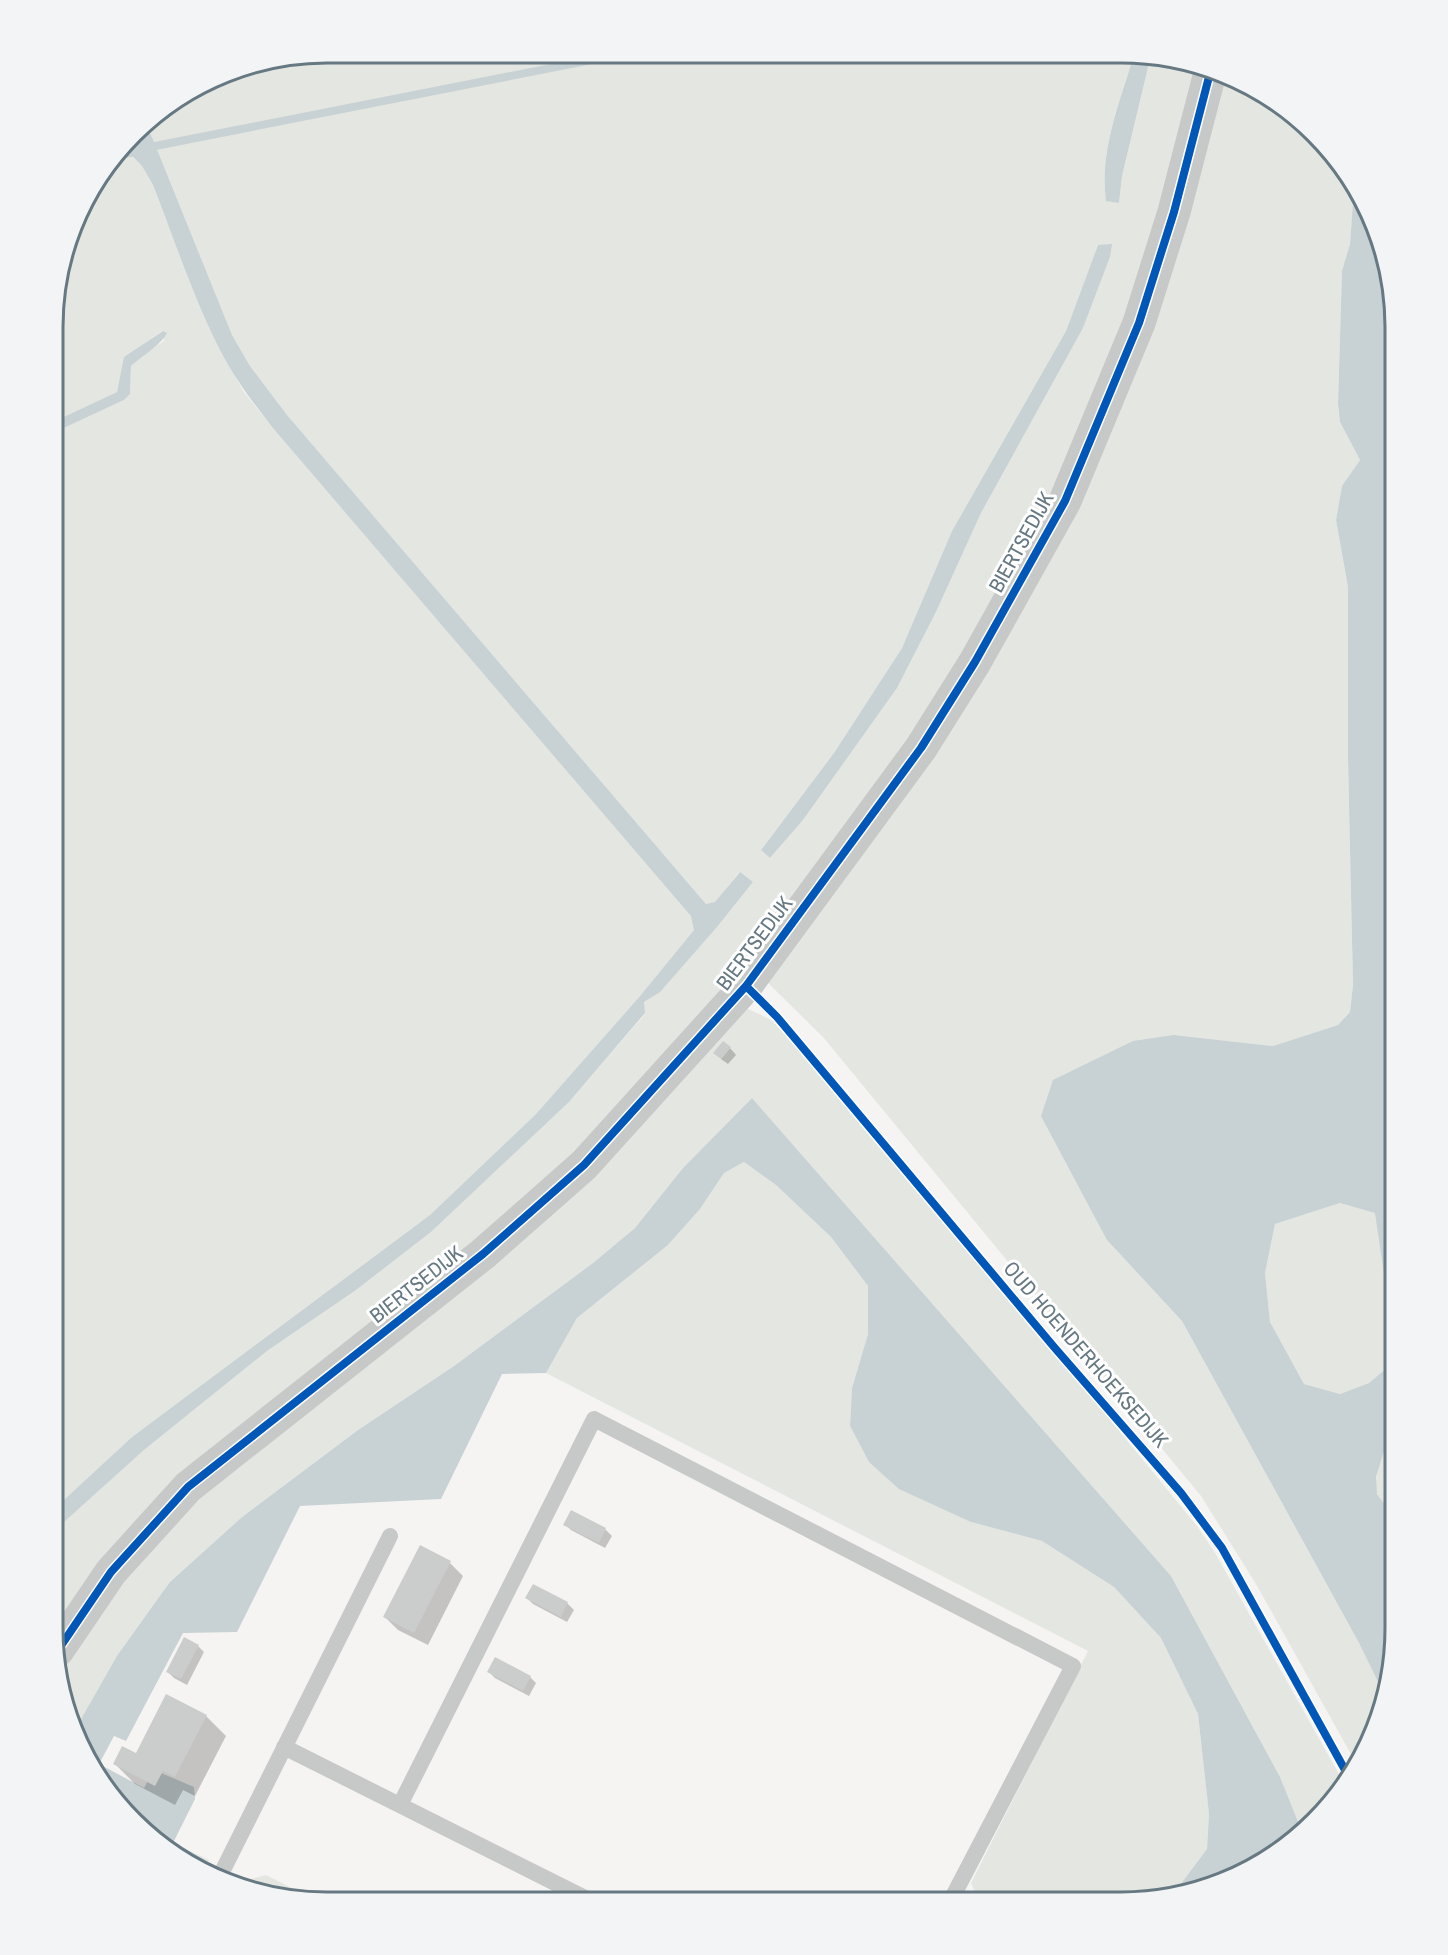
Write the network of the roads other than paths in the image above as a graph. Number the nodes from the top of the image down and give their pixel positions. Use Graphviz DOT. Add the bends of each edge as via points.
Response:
graph roads {
  1 [pos="1209,78"];
  2 [pos="390,1536"];
  3 [pos="64,1641"];
  4 [pos="284,1747"];
  5 [pos="400,1805"];
  6 [pos="223,1871"];
  7 [pos="573,1892"];
  8 [pos="955,1892"];
  1 -- 3 [label="street, BIERTSEDIJK" via="1174,212 1139,323 1065,501 975,662 921,748 746,986 584,1165 483,1254 188,1487 111,1572"];
  2 -- 4 [label="lane"];
  4 -- 5 [label="lane"];
  4 -- 6 [label="lane"];
  5 -- 7 [label="lane"];
  5 -- 8 [label="lane" via="594,1419 1073,1666"];
}
